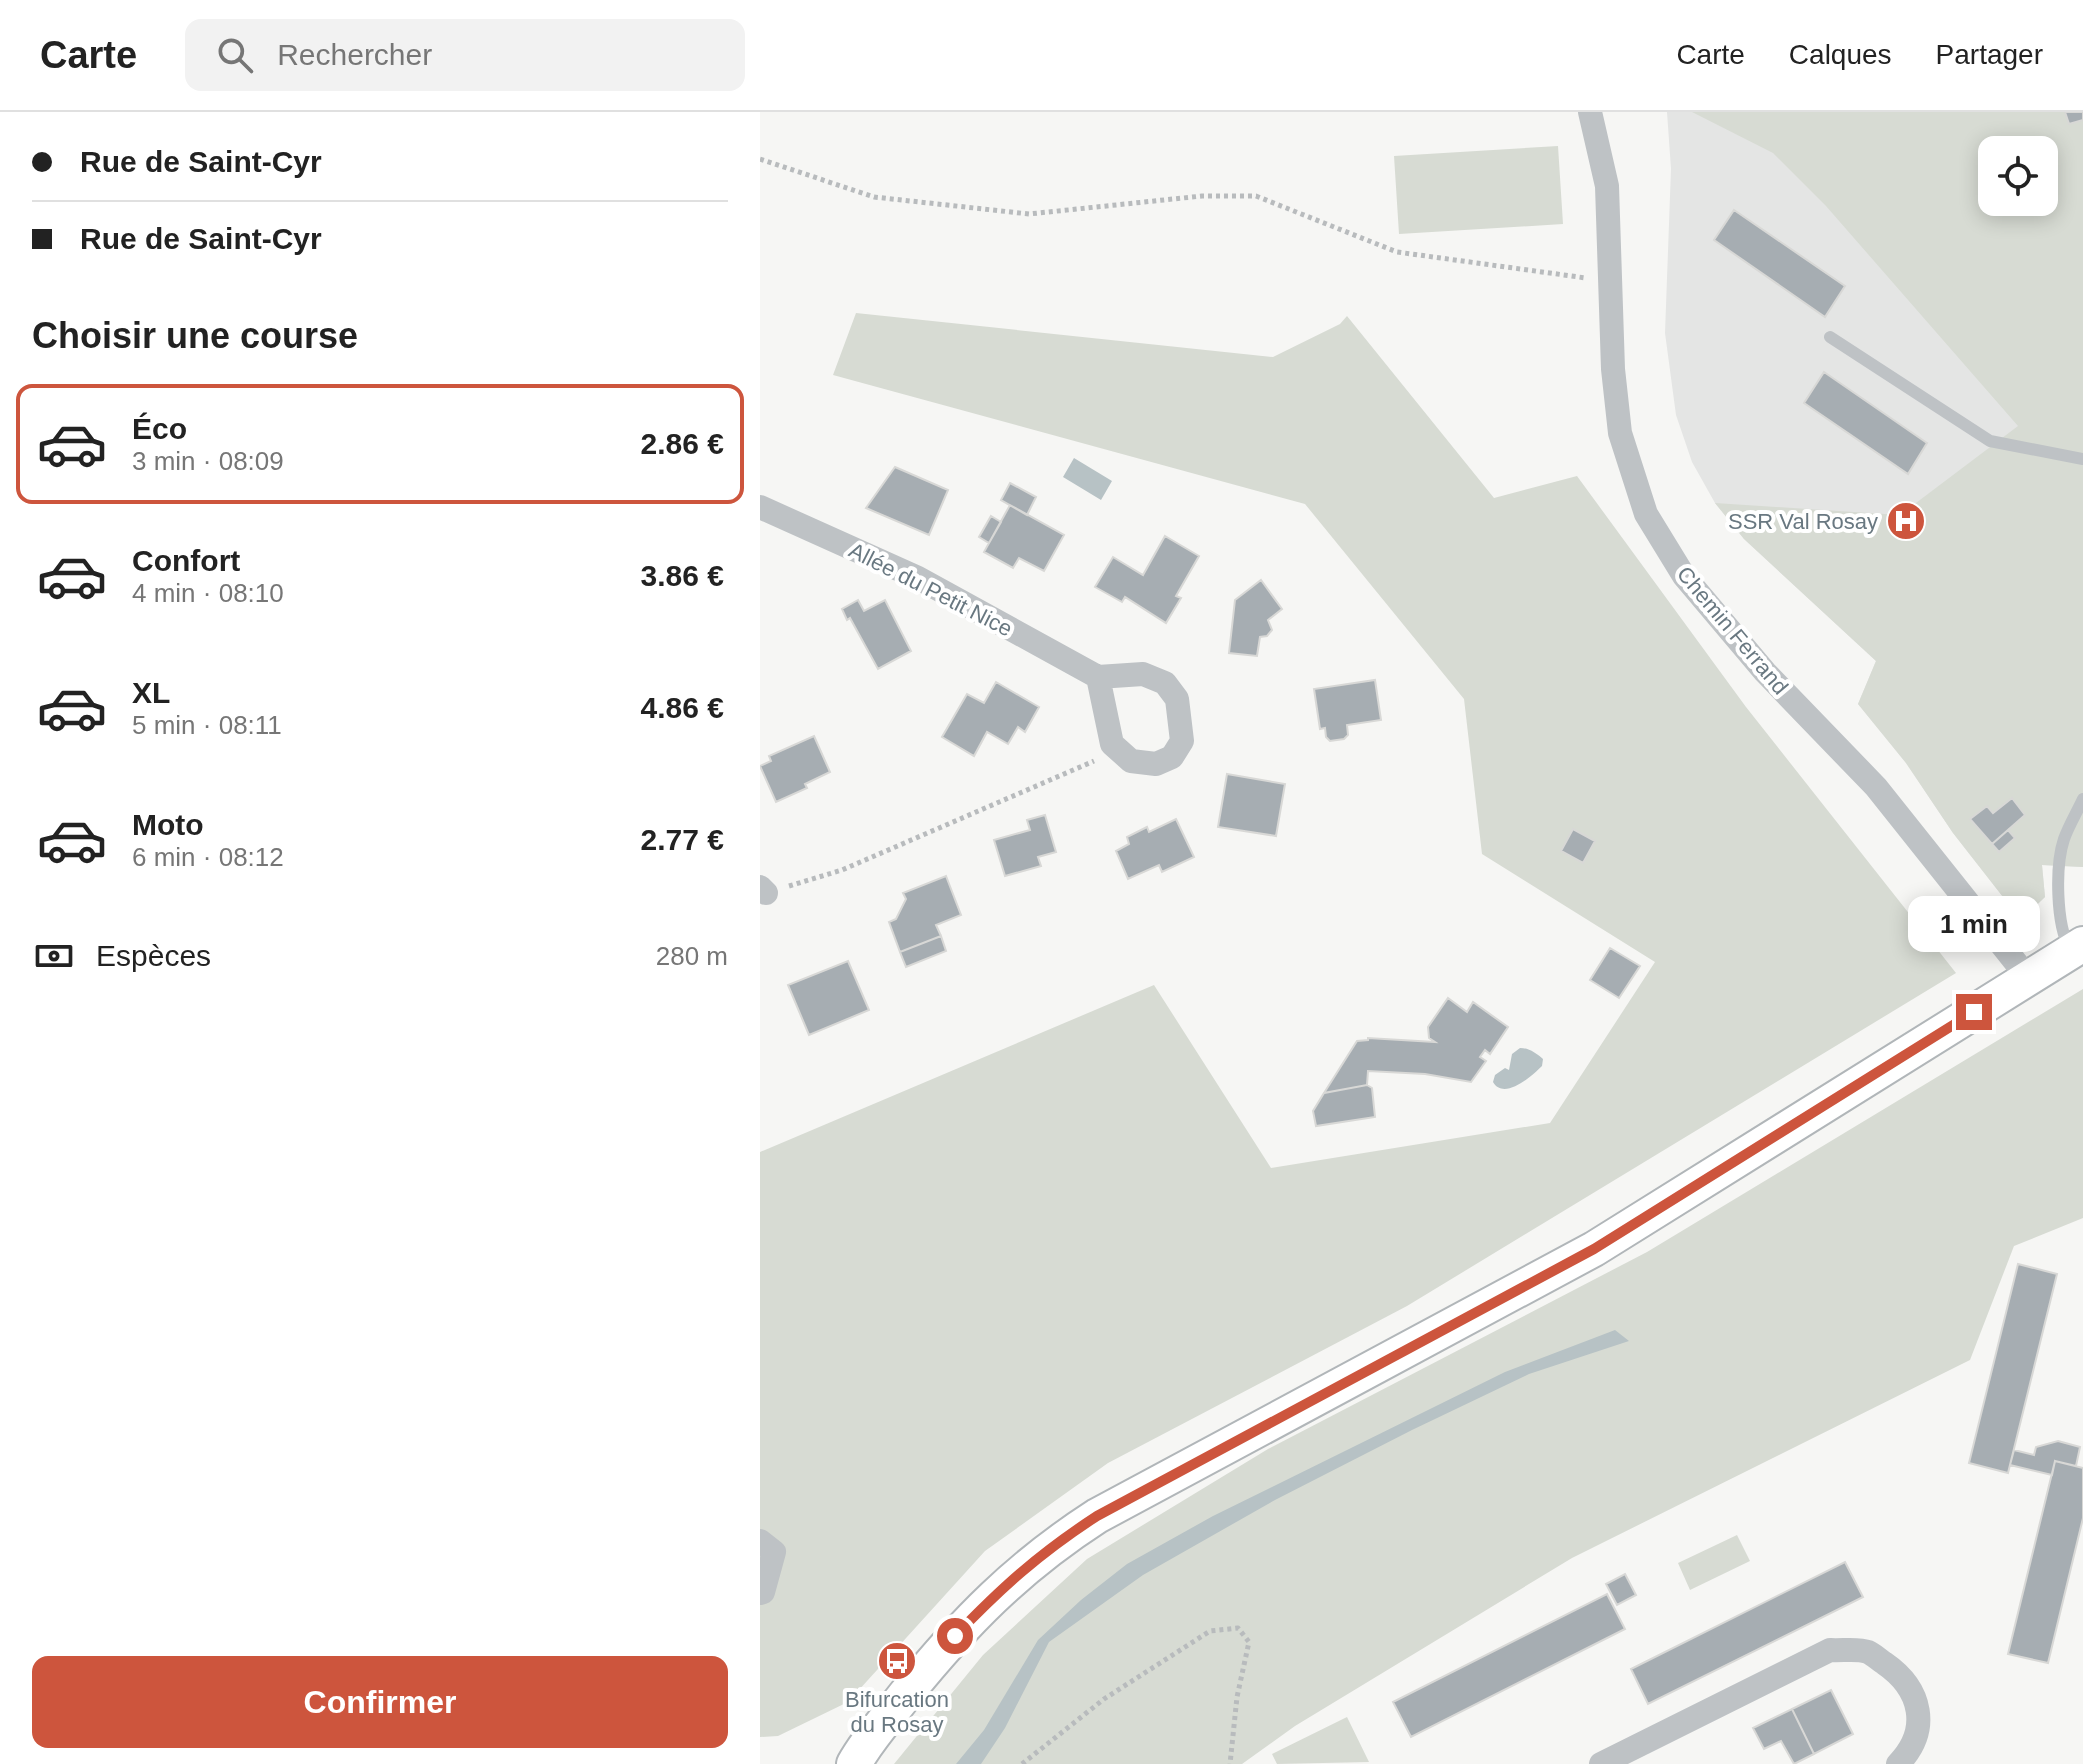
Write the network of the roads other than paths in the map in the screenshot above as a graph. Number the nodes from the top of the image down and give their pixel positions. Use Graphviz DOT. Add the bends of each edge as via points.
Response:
graph roads {
  1 [pos="1590,112"];
  2 [pos="1830,337"];
  3 [pos="2083,459"];
  4 [pos="760,507"];
  5 [pos="1098,677"];
  6 [pos="2083,799"];
  7 [pos="2077,948"];
  8 [pos="2029,979"];
  9 [pos="760,1541"];
  10 [pos="760,1593"];
  11 [pos="854,1764"];
  12 [pos="1601,1764"];
  13 [pos="1898,1764"];
  1 -- 8 [label="street, Chemin Ferrand" via="1607,186 1620,433 1646,514 1684,576 1765,672 1876,787"];
  2 -- 3 [label="lane" via="1990,441"];
  4 -- 5 [label="street, Allée du Petit Nice" via="918,578"];
  5 -- 5 [label="street" via="1143,674 1165,683 1177,699 1182,741 1172,757 1156,764 1131,761 1112,744"];
  6 -- 7 [label="lane" via="2064,838 2059,865 2062,936"];
  7 -- 8 [label="main road"];
  8 -- 11 [label="main road" via="1594,1249 1097,1516 1050,1547 955,1636"];
  9 -- 10 [label="street" via="774,1552"];
  12 -- 13 [label="street" via="1830,1650 1868,1652 1902,1675 1918,1714 1914,1744"];
}
